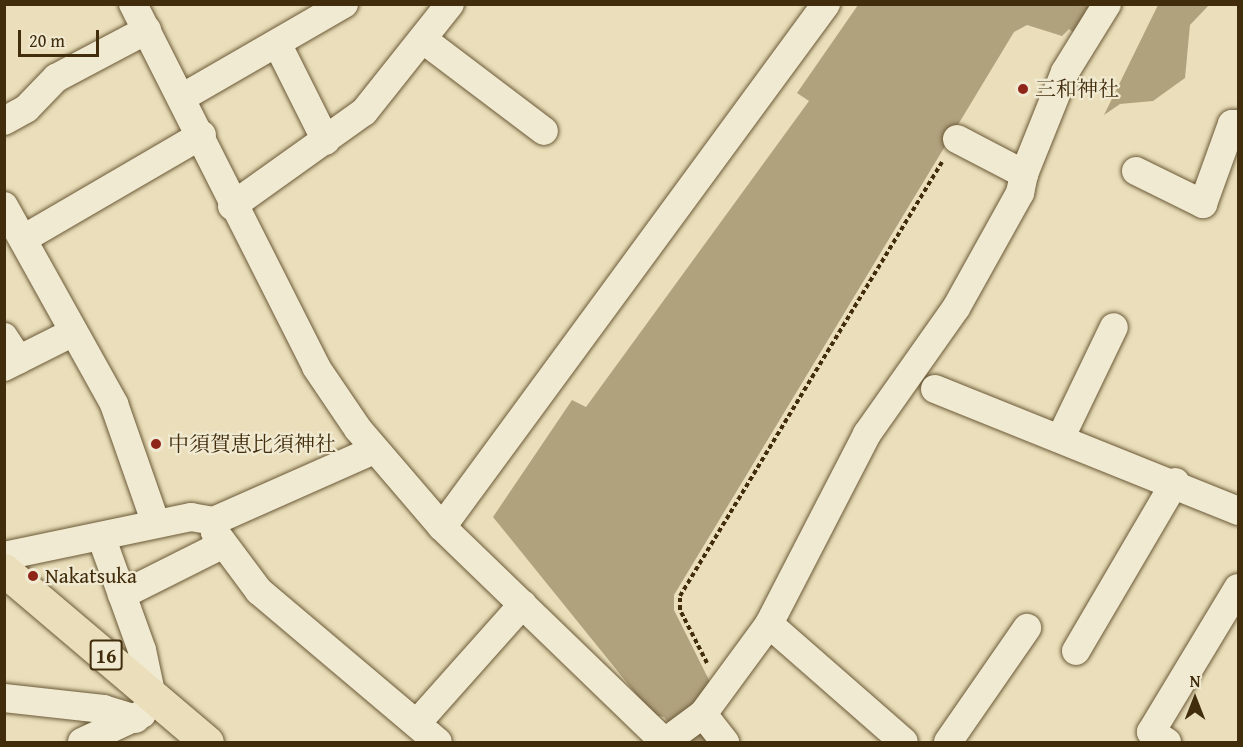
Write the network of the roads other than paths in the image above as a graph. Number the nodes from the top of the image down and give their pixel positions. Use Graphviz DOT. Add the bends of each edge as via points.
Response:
graph roads {
  1 [pos="133,4"];
  2 [pos="450,4"];
  3 [pos="826,4"];
  4 [pos="1107,4"];
  5 [pos="346,5"];
  6 [pos="147,30"];
  7 [pos="425,40"];
  8 [pos="278,45"];
  9 [pos="183,97"];
  10 [pos="4,121"];
  11 [pos="1239,124"];
  12 [pos="544,131"];
  13 [pos="202,135"];
  14 [pos="957,139"];
  15 [pos="326,141"];
  16 [pos="1136,171"];
  17 [pos="1024,174"];
  18 [pos="4,206"];
  19 [pos="232,207"];
  20 [pos="23,239"];
  21 [pos="1114,327"];
  22 [pos="74,332"];
  23 [pos="9,354"];
  24 [pos="935,389"];
  25 [pos="1060,439"];
  26 [pos="374,450"];
  27 [pos="1175,482"];
  28 [pos="1239,511"];
  29 [pos="156,524"];
  30 [pos="442,527"];
  31 [pos="218,533"];
  32 [pos="102,539"];
  33 [pos="4,556"];
  34 [pos="4,570"];
  35 [pos="1239,588"];
  36 [pos="122,594"];
  37 [pos="523,604"];
  38 [pos="769,624"];
  39 [pos="1027,628"];
  40 [pos="1076,651"];
  41 [pos="4,698"];
  42 [pos="148,703"];
  43 [pos="701,715"];
  44 [pos="417,723"];
  45 [pos="669,740"];
  46 [pos="82,742"];
  47 [pos="207,742"];
  48 [pos="438,742"];
  49 [pos="725,742"];
  50 [pos="904,742"];
  51 [pos="948,742"];
  52 [pos="1167,742"];
  1 -- 6 [label="street"];
  2 -- 7 [label="street"];
  3 -- 30 [label="street"];
  4 -- 17 [label="street" via="1065,72"];
  5 -- 8 [label="street"];
  6 -- 9 [label="street"];
  6 -- 10 [label="street" via="56,78 27,108"];
  7 -- 12 [label="street"];
  7 -- 15 [label="street" via="364,112"];
  8 -- 9 [label="street"];
  8 -- 15 [label="street"];
  9 -- 13 [label="street"];
  11 -- 16 [label="street" via="1232,124 1203,204"];
  13 -- 19 [label="street"];
  13 -- 20 [label="street"];
  14 -- 17 [label="street"];
  15 -- 19 [label="street"];
  17 -- 38 [label="street" via="1020,193 956,308 867,434"];
  18 -- 20 [label="street"];
  19 -- 26 [label="street" via="316,367"];
  20 -- 22 [label="street"];
  21 -- 25 [label="street"];
  22 -- 23 [label="street"];
  22 -- 29 [label="street" via="114,404"];
  24 -- 25 [label="street"];
  25 -- 27 [label="street"];
  26 -- 30 [label="street"];
  26 -- 31 [label="street"];
  27 -- 28 [label="street"];
  27 -- 40 [label="street"];
  29 -- 31 [label="street" via="204,516"];
  29 -- 32 [label="street"];
  30 -- 37 [label="street"];
  31 -- 36 [label="street"];
  31 -- 44 [label="street" via="259,591"];
  32 -- 33 [label="street"];
  32 -- 36 [label="street"];
  34 -- 42 [label="main road, 16"];
  35 -- 52 [label="street" via="1151,732"];
  36 -- 42 [label="street"];
  37 -- 44 [label="street"];
  37 -- 45 [label="street"];
  38 -- 43 [label="street"];
  38 -- 50 [label="street"];
  39 -- 51 [label="street"];
  41 -- 42 [label="street" via="103,709"];
  42 -- 46 [label="street"];
  42 -- 47 [label="main road, 16"];
  43 -- 45 [label="street"];
  43 -- 49 [label="street"];
  44 -- 48 [label="street"];
}
